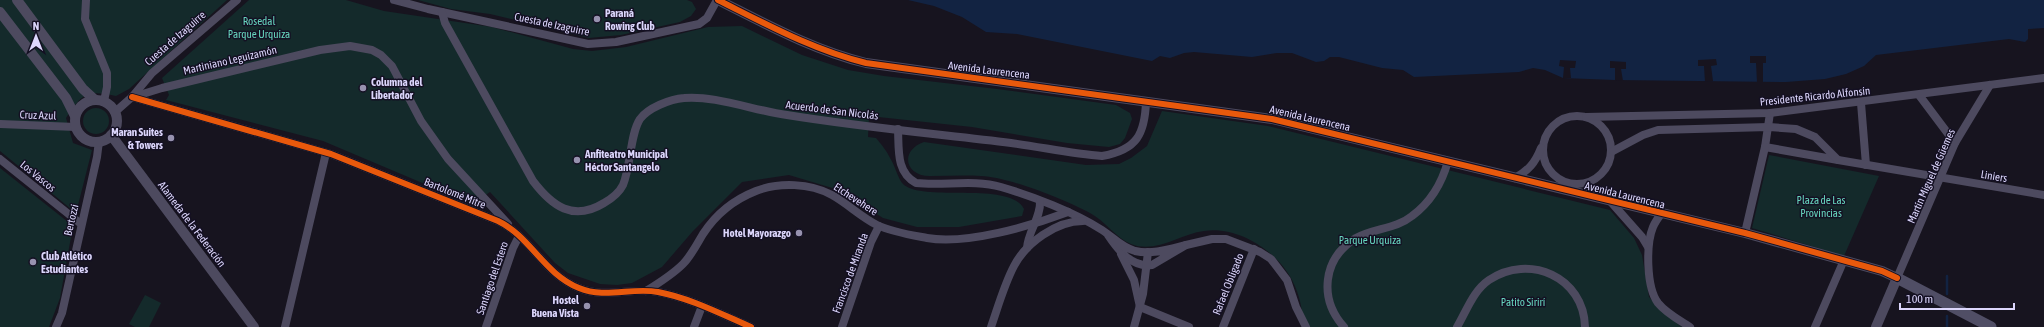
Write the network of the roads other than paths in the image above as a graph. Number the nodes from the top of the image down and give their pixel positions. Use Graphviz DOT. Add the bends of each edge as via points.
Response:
graph roads {
  1 [pos="17,0"];
  2 [pos="86,0"];
  3 [pos="237,0"];
  4 [pos="394,0"];
  5 [pos="718,0"];
  6 [pos="0,12"];
  7 [pos="442,12"];
  8 [pos="2044,78"];
  9 [pos="1990,85"];
  10 [pos="1919,95"];
  11 [pos="132,97"];
  12 [pos="99,100"];
  13 [pos="1146,100"];
  14 [pos="1861,103"];
  15 [pos="115,112"];
  16 [pos="1770,113"];
  17 [pos="75,116"];
  18 [pos="1586,116"];
  19 [pos="0,124"];
  20 [pos="76,127"];
  21 [pos="1769,127"];
  22 [pos="898,129"];
  23 [pos="111,135"];
  24 [pos="99,141"];
  25 [pos="1955,143"];
  26 [pos="1543,144"];
  27 [pos="1765,147"];
  28 [pos="1613,151"];
  29 [pos="326,153"];
  30 [pos="0,159"];
  31 [pos="1838,160"];
  32 [pos="1448,161"];
  33 [pos="1866,165"];
  34 [pos="1515,178"];
  35 [pos="1941,179"];
  36 [pos="2044,196"];
  37 [pos="1040,201"];
  38 [pos="1611,202"];
  39 [pos="1068,212"];
  40 [pos="1661,214"];
  41 [pos="1086,222"];
  42 [pos="81,224"];
  43 [pos="1033,225"];
  44 [pos="510,226"];
  45 [pos="879,226"];
  46 [pos="1745,233"];
  47 [pos="1108,235"];
  48 [pos="519,236"];
  49 [pos="1186,245"];
  50 [pos="1648,247"];
  51 [pos="1027,248"];
  52 [pos="1254,249"];
  53 [pos="1119,250"];
  54 [pos="1148,252"];
  55 [pos="1844,260"];
  56 [pos="1146,265"];
  57 [pos="1897,278"];
  58 [pos="646,291"];
  59 [pos="702,306"];
  60 [pos="1140,307"];
  61 [pos="1296,307"];
  62 [pos="56,327"];
  63 [pos="254,327"];
  64 [pos="285,327"];
  65 [pos="486,327"];
  66 [pos="694,327"];
  67 [pos="751,327"];
  68 [pos="842,327"];
  69 [pos="991,327"];
  70 [pos="1134,327"];
  71 [pos="1189,327"];
  72 [pos="1223,327"];
  73 [pos="1299,327"];
  74 [pos="1306,327"];
  75 [pos="1344,327"];
  76 [pos="1457,327"];
  77 [pos="1585,327"];
  78 [pos="1690,327"];
  79 [pos="1815,327"];
  80 [pos="1876,327"];
  81 [pos="1991,327"];
  1 -- 12 [label="street" via="83,89"];
  2 -- 12 [label="street" via="85,19 107,73 107,87"];
  3 -- 11 [label="street, Cuesta de Izaguirre" via="152,73"];
  4 -- 7 [label="street, Cuesta de Izaguirre"];
  5 -- 7 [label="street, Cuesta de Izaguirre" via="707,18 699,24 596,44 574,42"];
  5 -- 13 [label="street, Avenida Laurencena" via="802,42 844,58"];
  6 -- 17 [label="street" via="66,98"];
  7 -- 22 [label="street, Acuerdo de San Nicolás" via="445,23 533,181 547,199 567,210 591,210 614,197 622,188 628,172 636,127 641,118 648,111 683,98 715,100 785,115"];
  8 -- 9 [label="street, Presidente Ricardo Alfonsín"];
  9 -- 10 [label="street, Presidente Ricardo Alfonsín"];
  9 -- 25 [label="street, Martín Miguel de Güemes"];
  10 -- 14 [label="street, Presidente Ricardo Alfonsín"];
  10 -- 25 [label="street"];
  11 -- 15 [label="street, Cuesta de Izaguirre"];
  11 -- 29 [label="street, Bartolomé Mitre"];
  11 -- 44 [label="street, Martiniano Leguizamón" via="320,50 350,46 372,50 392,66 421,121 448,159"];
  12 -- 15 [label="street"];
  12 -- 17 [label="street" via="82,105"];
  13 -- 22 [label="street, Acuerdo de San Nicolás" via="1142,130 1136,141 1128,149 1102,156"];
  13 -- 32 [label="street, Avenida Laurencena" via="1272,119"];
  14 -- 16 [label="street, Presidente Ricardo Alfonsín"];
  14 -- 33 [label="street"];
  15 -- 23 [label="street" via="117,124"];
  16 -- 18 [label="street, Presidente Ricardo Alfonsín"];
  16 -- 21 [label="street"];
  17 -- 20 [label="street"];
  18 -- 26 [label="street, Presidente Ricardo Alfonsín" via="1563,119 1546,134"];
  18 -- 28 [label="street" via="1603,127 1609,135"];
  19 -- 20 [label="street, Cruz Azul"];
  20 -- 24 [label="street" via="85,138"];
  21 -- 27 [label="street"];
  21 -- 28 [label="street" via="1658,130"];
  21 -- 31 [label="street" via="1805,132 1824,144"];
  22 -- 37 [label="street" via="902,169 909,179 916,183 999,186"];
  23 -- 24 [label="street"];
  23 -- 63 [label="street, Alameda de la Federación"];
  24 -- 42 [label="street, Bertozzi"];
  25 -- 35 [label="street, Martín Miguel de Güemes"];
  26 -- 28 [label="street" via="1542,154 1550,173 1558,180 1577,185 1596,178 1608,164"];
  26 -- 34 [label="street, Presidente Ricardo Alfonsín" via="1533,166"];
  27 -- 31 [label="street"];
  27 -- 46 [label="street"];
  29 -- 44 [label="street, Bartolomé Mitre"];
  29 -- 64 [label="street"];
  30 -- 42 [label="street, Los Vascos"];
  31 -- 33 [label="street"];
  32 -- 34 [label="street, Avenida Laurencena"];
  32 -- 75 [label="street" via="1439,187 1420,210 1397,225 1356,238 1336,259 1329,272 1327,296 1331,309"];
  33 -- 35 [label="street"];
  34 -- 38 [label="street, Avenida Laurencena"];
  35 -- 36 [label="street, Liniers"];
  35 -- 57 [label="street, Martín Miguel de Güemes"];
  37 -- 39 [label="street"];
  37 -- 43 [label="street"];
  38 -- 40 [label="street, Avenida Laurencena"];
  38 -- 50 [label="street"];
  39 -- 41 [label="street"];
  39 -- 43 [label="street, Etchevehere"];
  40 -- 46 [label="street, Avenida Laurencena"];
  40 -- 50 [label="street" via="1653,226"];
  41 -- 47 [label="street"];
  41 -- 51 [label="street" via="1067,223"];
  42 -- 62 [label="street, Bertozzi" via="62,313"];
  43 -- 45 [label="street, Etchevehere" via="955,239 929,238"];
  43 -- 51 [label="street"];
  44 -- 48 [label="street, Bartolomé Mitre"];
  45 -- 58 [label="street, Etchevehere" via="820,190 787,185 757,191 735,200 722,211 684,263 674,273"];
  45 -- 68 [label="street, Francisco de Miranda" via="871,242"];
  46 -- 55 [label="street, Avenida Laurencena"];
  47 -- 53 [label="street"];
  47 -- 54 [label="street" via="1125,247"];
  48 -- 58 [label="street, Bartolomé Mitre" via="552,271 581,289 622,293"];
  48 -- 65 [label="street, Santiago del Estero"];
  49 -- 52 [label="street" via="1212,239 1226,239"];
  49 -- 54 [label="street"];
  49 -- 56 [label="street" via="1152,265"];
  50 -- 78 [label="street" via="1651,284 1656,299 1664,309"];
  51 -- 69 [label="street" via="1014,266"];
  52 -- 61 [label="street" via="1271,259 1281,271 1292,290"];
  52 -- 72 [label="street, Rafael Obligado"];
  53 -- 56 [label="street" via="1134,262"];
  53 -- 60 [label="street" via="1134,280"];
  54 -- 56 [label="street"];
  55 -- 57 [label="street, Avenida Laurencena"];
  55 -- 79 [label="street"];
  56 -- 60 [label="street"];
  57 -- 80 [label="street"];
  57 -- 81 [label="main road, Avenida Laurencena"];
  58 -- 59 [label="street, Bartolomé Mitre" via="675,296"];
  59 -- 66 [label="street"];
  59 -- 67 [label="street, Bartolomé Mitre"];
  60 -- 70 [label="street"];
  60 -- 71 [label="street"];
  61 -- 73 [label="street"];
  61 -- 74 [label="street"];
  76 -- 77 [label="street" via="1478,289 1496,276 1521,269 1544,272 1566,282 1579,301"];
}
